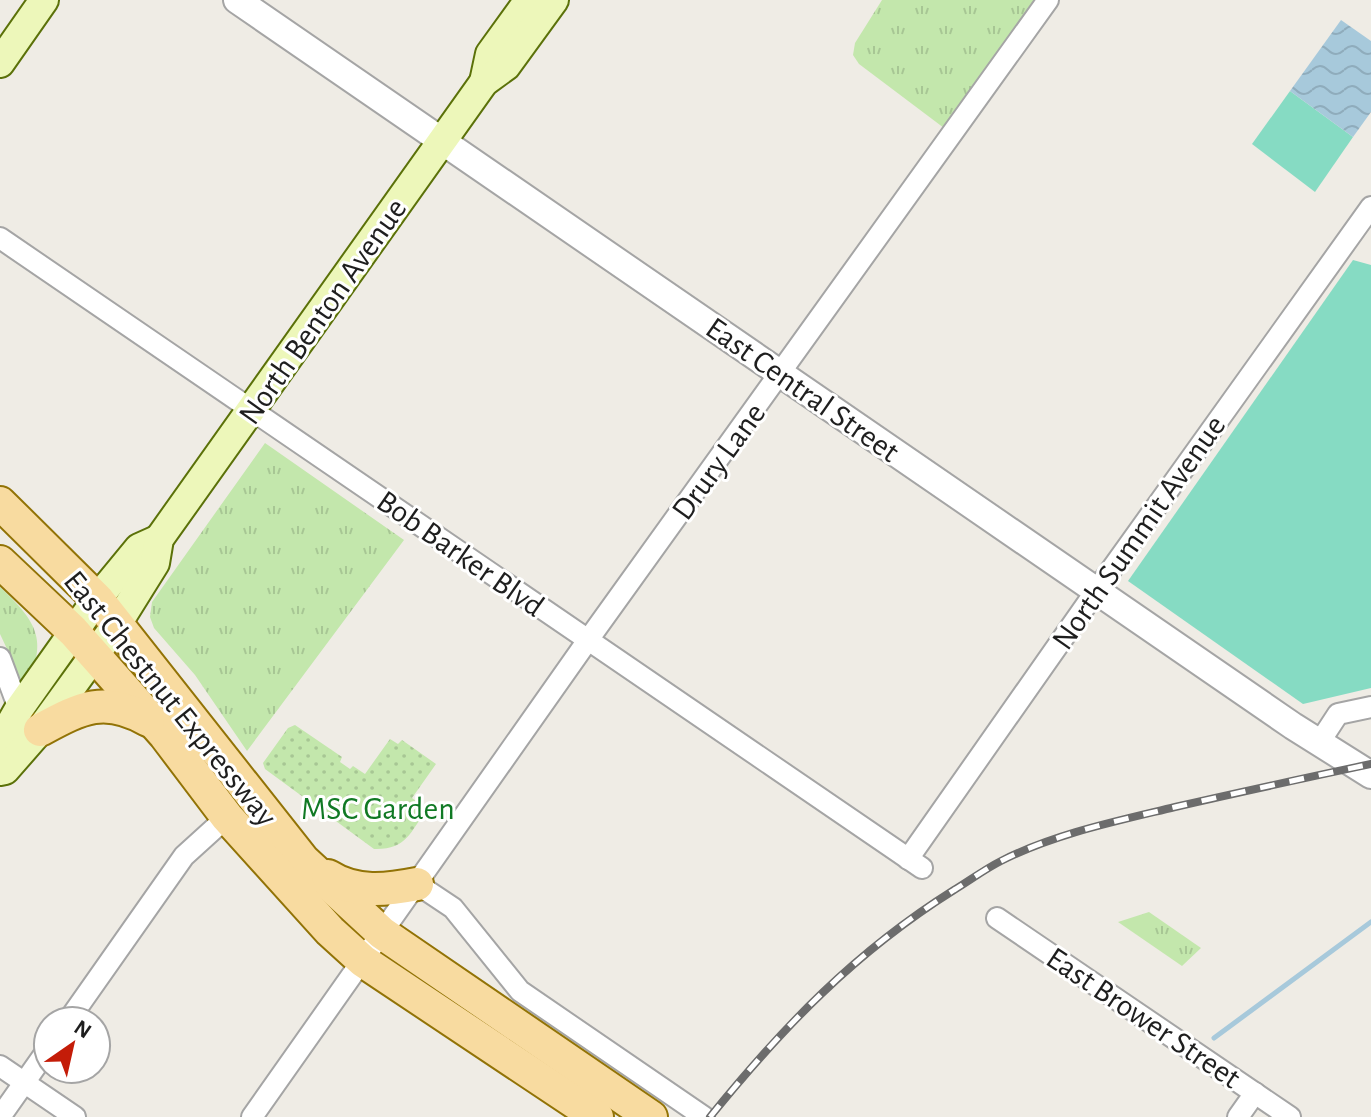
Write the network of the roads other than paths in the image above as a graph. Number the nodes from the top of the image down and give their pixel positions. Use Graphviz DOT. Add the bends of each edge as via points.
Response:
graph roads {
  1 [pos="44,0"];
  2 [pos="237,0"];
  3 [pos="529,0"];
  4 [pos="554,0"];
  5 [pos="1048,0"];
  6 [pos="0,63"];
  7 [pos="484,82"];
  8 [pos="442,141"];
  9 [pos="1371,207"];
  10 [pos="0,238"];
  11 [pos="781,373"];
  12 [pos="254,409"];
  13 [pos="0,503"];
  14 [pos="159,539"];
  15 [pos="0,562"];
  16 [pos="1096,591"];
  17 [pos="97,599"];
  18 [pos="117,624"];
  19 [pos="588,640"];
  20 [pos="84,642"];
  21 [pos="0,658"];
  22 [pos="1371,707"];
  23 [pos="29,720"];
  24 [pos="157,725"];
  25 [pos="0,742"];
  26 [pos="1319,743"];
  27 [pos="0,771"];
  28 [pos="1371,775"];
  29 [pos="227,817"];
  30 [pos="303,860"];
  31 [pos="915,864"];
  32 [pos="417,884"];
  33 [pos="997,918"];
  34 [pos="382,933"];
  35 [pos="363,961"];
  36 [pos="79,1005"];
  37 [pos="0,1066"];
  38 [pos="32,1072"];
  39 [pos="25,1082"];
  40 [pos="1255,1093"];
  41 [pos="0,1117"];
  42 [pos="75,1117"];
  43 [pos="252,1117"];
  44 [pos="597,1117"];
  45 [pos="651,1117"];
  46 [pos="704,1117"];
  47 [pos="1238,1117"];
  48 [pos="1290,1117"];
  1 -- 6 [label="main road"];
  2 -- 8 [label="street, East Central Street"];
  3 -- 7 [label="main road, North Benton Avenue" via="490,54"];
  4 -- 7 [label="main road, North Benton Avenue" via="506,66"];
  5 -- 11 [label="street, Drury Lane"];
  7 -- 8 [label="main road, North Benton Avenue"];
  8 -- 11 [label="street, East Central Street"];
  8 -- 12 [label="main road, North Benton Avenue"];
  9 -- 16 [label="street, North Summit Avenue"];
  10 -- 12 [label="street, Bob Barker Blvd"];
  11 -- 16 [label="street, East Central Street"];
  11 -- 19 [label="street, Drury Lane"];
  12 -- 14 [label="main road, North Benton Avenue"];
  12 -- 19 [label="street, Bob Barker Blvd"];
  13 -- 17 [label="main road, East Chestnut Expressway"];
  14 -- 17 [label="main road, North Benton Avenue" via="139,548"];
  14 -- 18 [label="main road, North Benton Avenue" via="155,563"];
  15 -- 20 [label="main road, East Chestnut Expressway"];
  16 -- 26 [label="street, East Central Street"];
  16 -- 31 [label="street, North Summit Avenue"];
  17 -- 18 [label="main road, East Chestnut Expressway"];
  17 -- 20 [label="main road, North Benton Avenue"];
  18 -- 20 [label="main road, North Benton Avenue"];
  18 -- 30 [label="main road, East Chestnut Expressway"];
  19 -- 31 [label="street, Bob Barker Blvd"];
  19 -- 32 [label="street, Drury Lane"];
  20 -- 23 [label="main road, North Benton Avenue"];
  20 -- 24 [label="main road, East Chestnut Expressway"];
  21 -- 23 [label="street"];
  22 -- 26 [label="street" via="1338,714"];
  23 -- 24 [label="main road" via="98,705 133,711"];
  23 -- 25 [label="main road, North Benton Avenue"];
  23 -- 27 [label="main road, North Benton Avenue"];
  24 -- 29 [label="main road, East Chestnut Expressway"];
  26 -- 28 [label="street, East Central Street"];
  29 -- 35 [label="main road, East Chestnut Expressway"];
  29 -- 36 [label="street" via="184,856"];
  30 -- 32 [label="main road" via="339,883 381,891"];
  30 -- 34 [label="main road, East Chestnut Expressway"];
  32 -- 34 [label="street, Drury Lane"];
  32 -- 46 [label="street" via="453,908 520,991"];
  33 -- 40 [label="street, East Brower Street"];
  34 -- 35 [label="street, Drury Lane"];
  34 -- 45 [label="main road, East Chestnut Expressway"];
  35 -- 43 [label="street, Drury Lane"];
  35 -- 44 [label="main road, East Chestnut Expressway"];
  37 -- 39 [label="street"];
  38 -- 39 [label="street"];
  39 -- 41 [label="street"];
  39 -- 42 [label="street"];
  40 -- 47 [label="street"];
  40 -- 48 [label="street, East Brower Street"];
}
